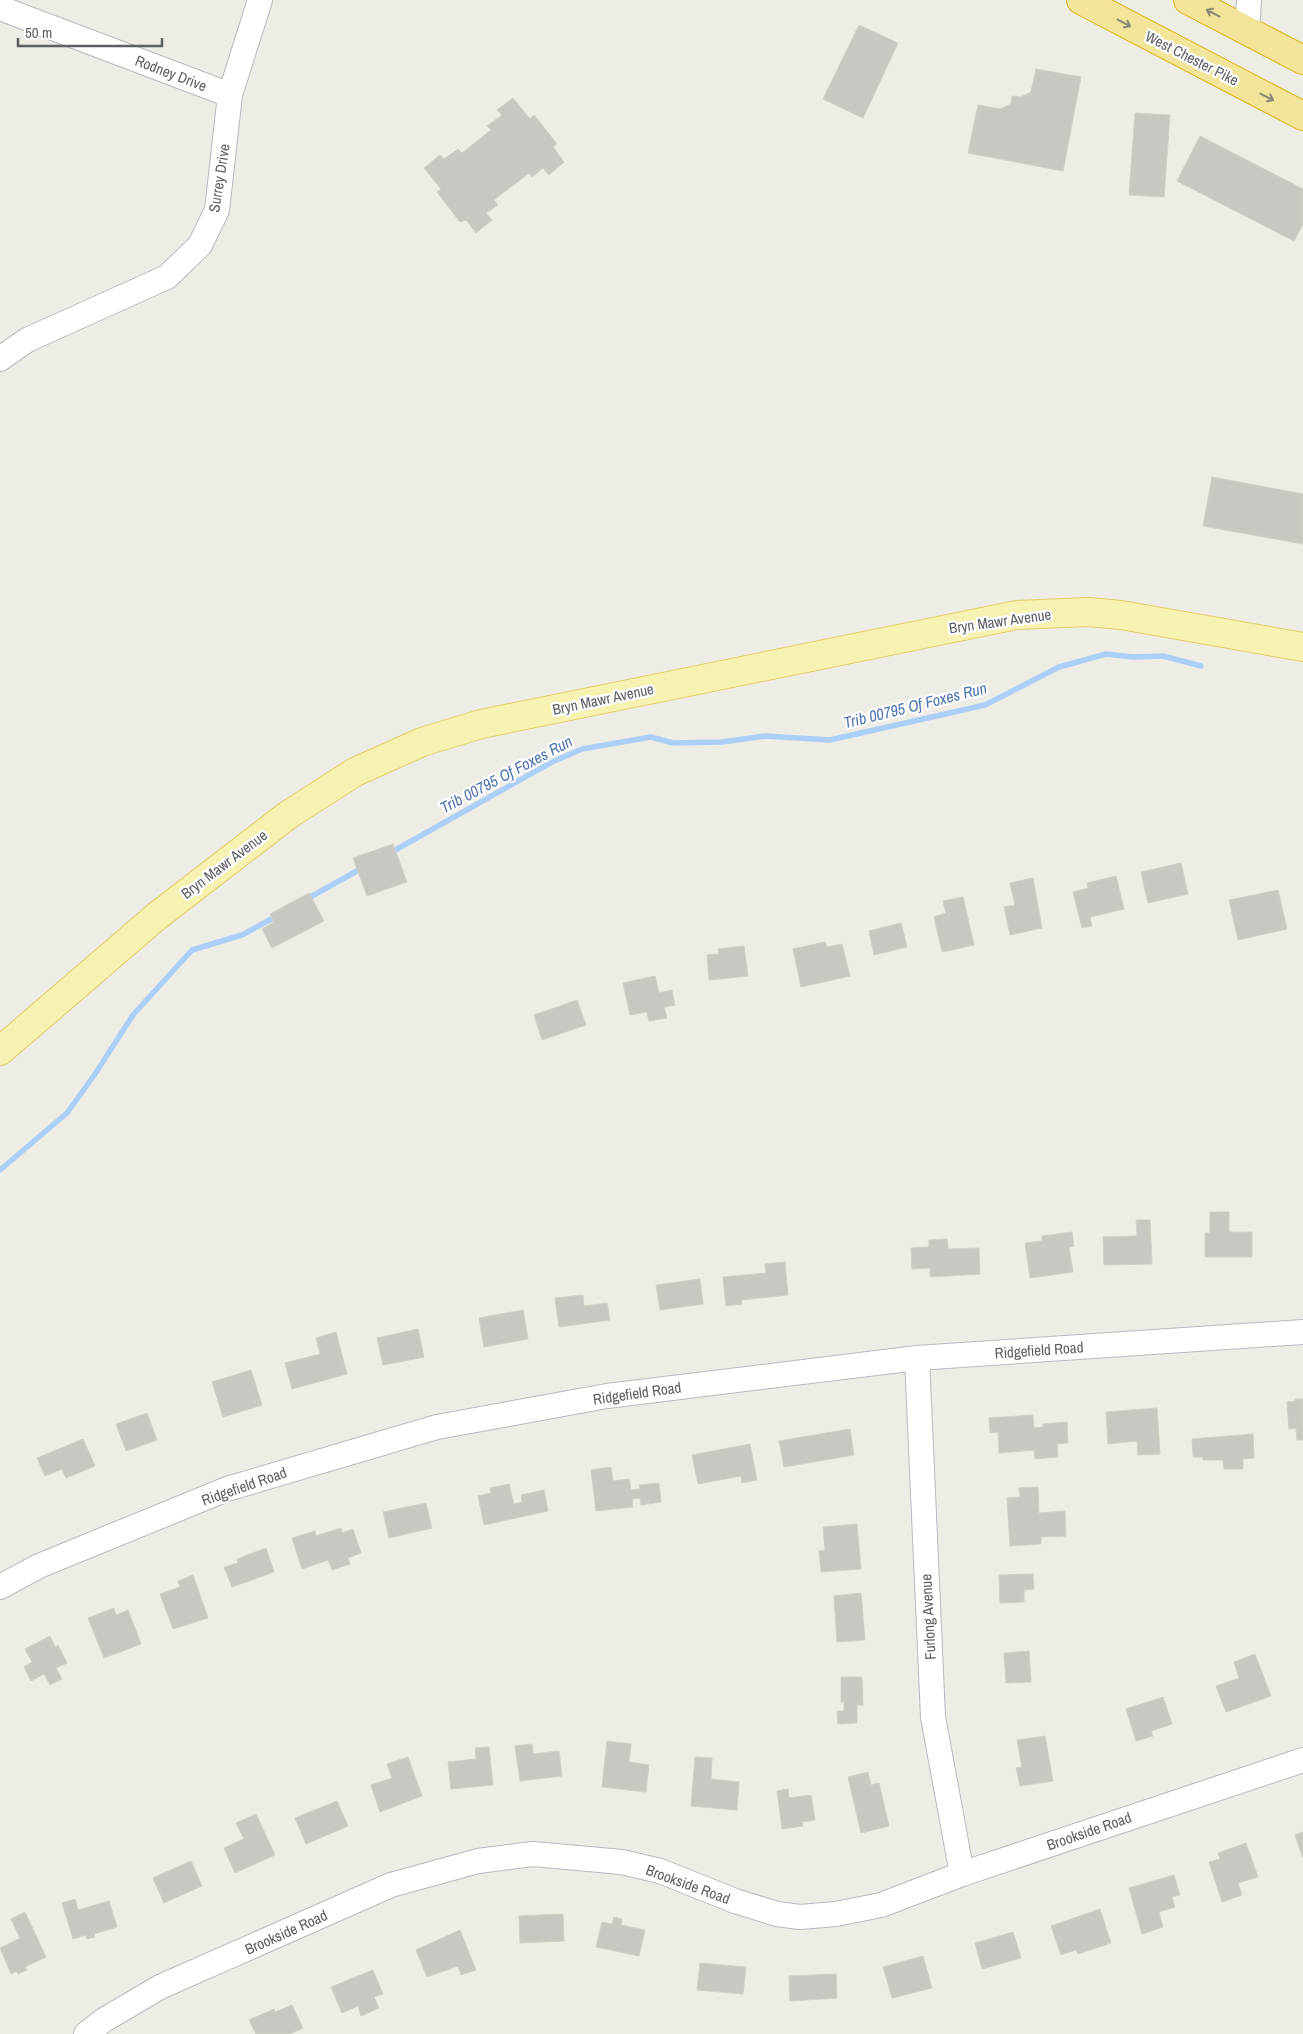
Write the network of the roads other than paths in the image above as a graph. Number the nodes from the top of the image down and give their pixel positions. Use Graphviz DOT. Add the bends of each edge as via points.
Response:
graph roads {
  1 [pos="260,0"];
  2 [pos="1081,0"];
  3 [pos="1188,0"];
  4 [pos="1249,0"];
  5 [pos="0,8"];
  6 [pos="1246,31"];
  7 [pos="1303,60"];
  8 [pos="230,95"];
  9 [pos="1303,116"];
  10 [pos="0,359"];
  11 [pos="1303,647"];
  12 [pos="0,1051"];
  13 [pos="1303,1332"];
  14 [pos="917,1358"];
  15 [pos="0,1587"];
  16 [pos="1303,1760"];
  17 [pos="962,1874"];
  18 [pos="86,2034"];
  1 -- 8 [label="street, Surrey Drive"];
  2 -- 9 [label="highway, West Chester Pike, one-way"];
  6 -- 3 [label="highway, one-way"];
  4 -- 6 [label="street"];
  5 -- 8 [label="street, Rodney Drive"];
  6 -- 7 [label="highway"];
  8 -- 10 [label="street, Surrey Drive" via="217,210 200,245 167,278 27,340"];
  11 -- 12 [label="main road, Bryn Mawr Avenue" via="1121,615 1088,612 1017,615 501,720 422,742 355,772 288,815 157,916"];
  13 -- 14 [label="street, Ridgefield Road"];
  14 -- 15 [label="street, Ridgefield Road" via="606,1396 437,1427 227,1489 39,1566"];
  14 -- 17 [label="street, Furlong Avenue" via="933,1718"];
  16 -- 17 [label="street, Brookside Road"];
  17 -- 18 [label="street, Brookside Road" via="881,1905 800,1917 777,1914 660,1871 622,1862 532,1854 478,1861 391,1885 160,1987"];
}
